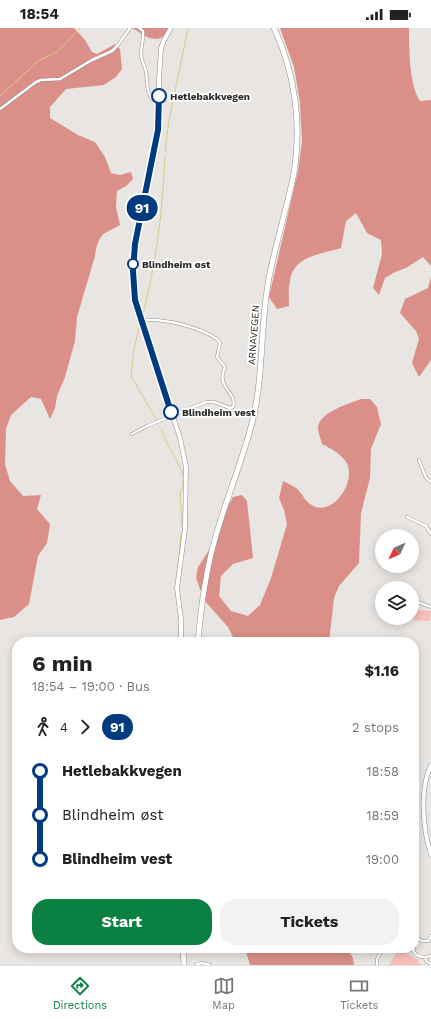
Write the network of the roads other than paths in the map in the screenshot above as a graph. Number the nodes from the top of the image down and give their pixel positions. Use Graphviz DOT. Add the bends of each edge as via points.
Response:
graph roads {
  1 [pos="130,28"];
  2 [pos="139,28"];
  3 [pos="171,28"];
  4 [pos="274,28"];
  5 [pos="159,102"];
  6 [pos="0,109"];
  7 [pos="142,320"];
  8 [pos="172,415"];
  9 [pos="132,434"];
  10 [pos="419,460"];
  11 [pos="431,482"];
  12 [pos="408,517"];
  13 [pos="431,534"];
  14 [pos="419,602"];
  15 [pos="431,607"];
  16 [pos="181,637"];
  17 [pos="198,637"];
  18 [pos="431,765"];
  19 [pos="429,774"];
  20 [pos="431,855"];
  21 [pos="431,936"];
  22 [pos="419,939"];
  23 [pos="184,953"];
  24 [pos="380,953"];
  25 [pos="416,953"];
  26 [pos="431,956"];
  27 [pos="425,957"];
  28 [pos="426,964"];
  29 [pos="431,964"];
  30 [pos="184,965"];
  31 [pos="196,965"];
  32 [pos="210,965"];
  33 [pos="377,965"];
  1 -- 6 [label="street" via="112,51 60,79 41,80"];
  2 -- 5 [label="street" via="143,31 141,54 148,90 150,96"];
  3 -- 5 [label="street" via="161,48"];
  4 -- 17 [label="highway, ARNAVEGEN" via="286,56 293,87 297,122 296,156 268,284 253,418 204,581"];
  5 -- 7 [label="street" via="158,130 133,258 135,300"];
  7 -- 8 [label="street"];
  7 -- 8 [label="street" via="183,324 219,341 217,357 225,367 223,381 234,399 233,407 206,402"];
  8 -- 9 [label="street"];
  8 -- 16 [label="street" via="186,467 185,529 177,588"];
  10 -- 11 [label="street" via="426,478"];
  12 -- 13 [label="street" via="426,526"];
  14 -- 15 [label="street"];
  18 -- 19 [label="street"];
  19 -- 20 [label="street" via="424,788 424,798 426,836"];
  21 -- 22 [label="street" via="426,942"];
  23 -- 30 [label="highway"];
  24 -- 33 [label="street"];
  25 -- 27 [label="street"];
  26 -- 27 [label="street"];
  27 -- 28 [label="street"];
  28 -- 29 [label="street"];
  31 -- 32 [label="street"];
}
